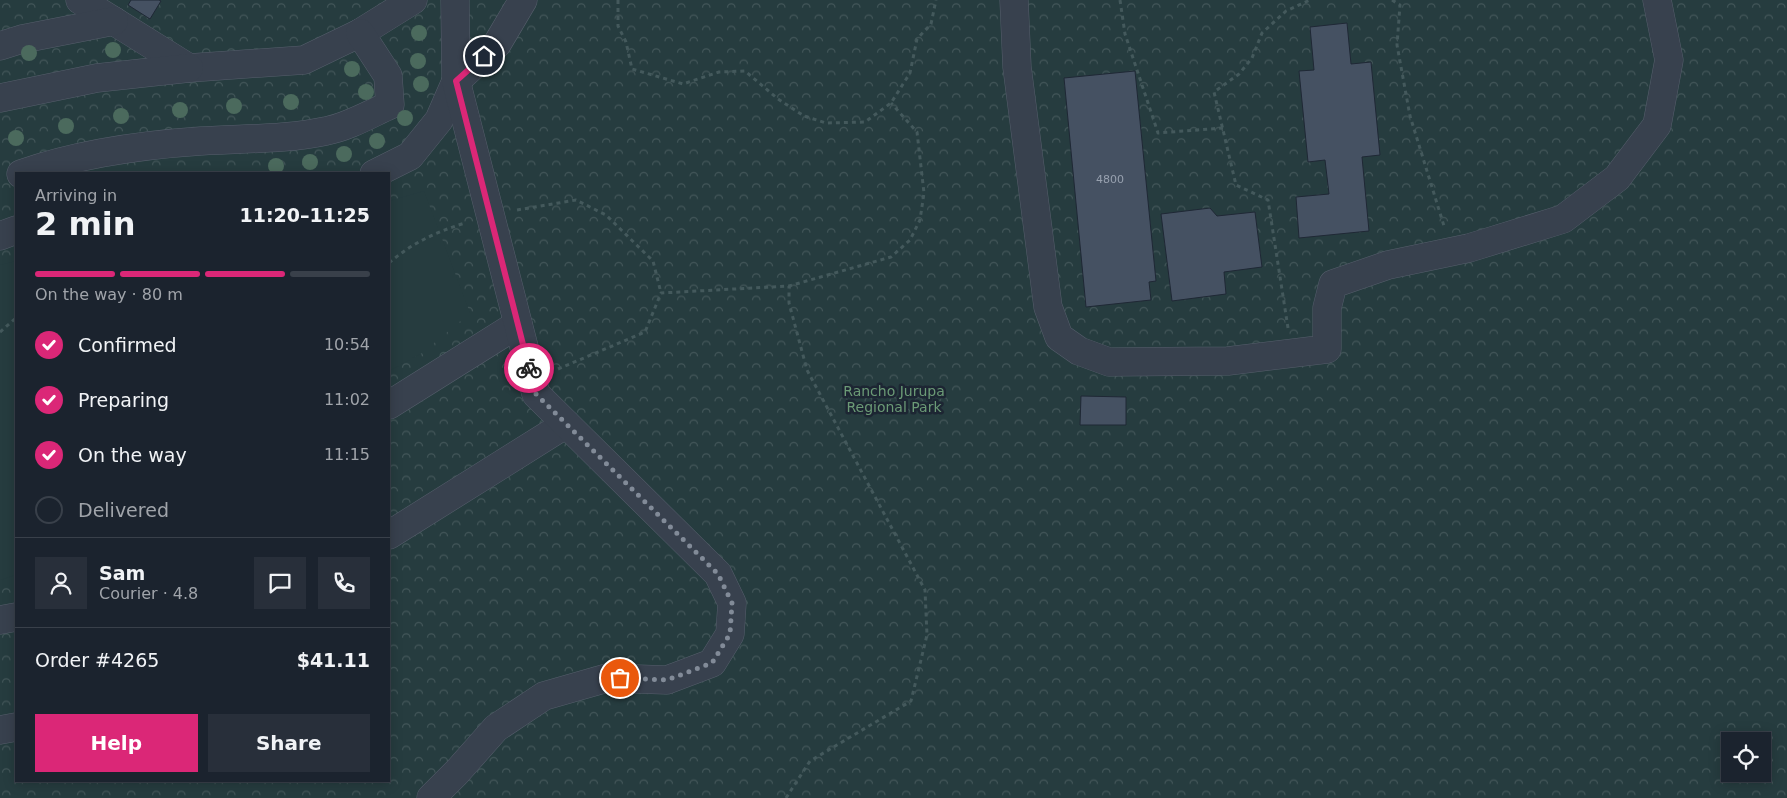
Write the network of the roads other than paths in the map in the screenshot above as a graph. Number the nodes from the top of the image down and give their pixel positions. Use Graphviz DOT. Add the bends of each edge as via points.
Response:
graph roads {
  1 [pos="80,0"];
  2 [pos="413,0"];
  3 [pos="455,0"];
  4 [pos="523,0"];
  5 [pos="1014,0"];
  6 [pos="1657,0"];
  7 [pos="114,21"];
  8 [pos="360,33"];
  9 [pos="0,46"];
  10 [pos="189,68"];
  11 [pos="456,81"];
  12 [pos="0,98"];
  13 [pos="26,172"];
  14 [pos="378,172"];
  15 [pos="15,175"];
  16 [pos="0,181"];
  17 [pos="15,230"];
  18 [pos="0,236"];
  19 [pos="518,324"];
  20 [pos="390,404"];
  21 [pos="566,424"];
  22 [pos="390,534"];
  23 [pos="15,617"];
  24 [pos="0,620"];
  25 [pos="15,727"];
  26 [pos="0,730"];
  27 [pos="430,798"];
  1 -- 7 [label="lane"];
  2 -- 8 [label="lane"];
  3 -- 11 [label="lane"];
  4 -- 11 [label="lane" via="497,44"];
  5 -- 6 [label="lane" via="1017,67 1048,307 1059,337 1079,351 1109,362 1228,361 1327,349 1327,308 1333,284 1388,265 1452,252 1563,219 1617,178 1657,125 1669,60"];
  7 -- 9 [label="lane"];
  7 -- 10 [label="lane"];
  8 -- 10 [label="lane" via="304,60"];
  8 -- 13 [label="lane" via="388,76 390,105 328,131 272,140 201,141 130,149"];
  10 -- 12 [label="lane" via="97,78"];
  11 -- 14 [label="lane" via="439,120 410,156"];
  11 -- 19 [label="lane"];
  15 -- 16 [label="lane"];
  17 -- 18 [label="lane"];
  19 -- 20 [label="lane"];
  19 -- 21 [label="lane" via="536,394"];
  21 -- 22 [label="lane"];
  21 -- 27 [label="lane" via="718,574 732,603 730,634 712,663 667,680 607,678 544,696 496,728"];
  23 -- 24 [label="lane"];
  25 -- 26 [label="lane"];
}
